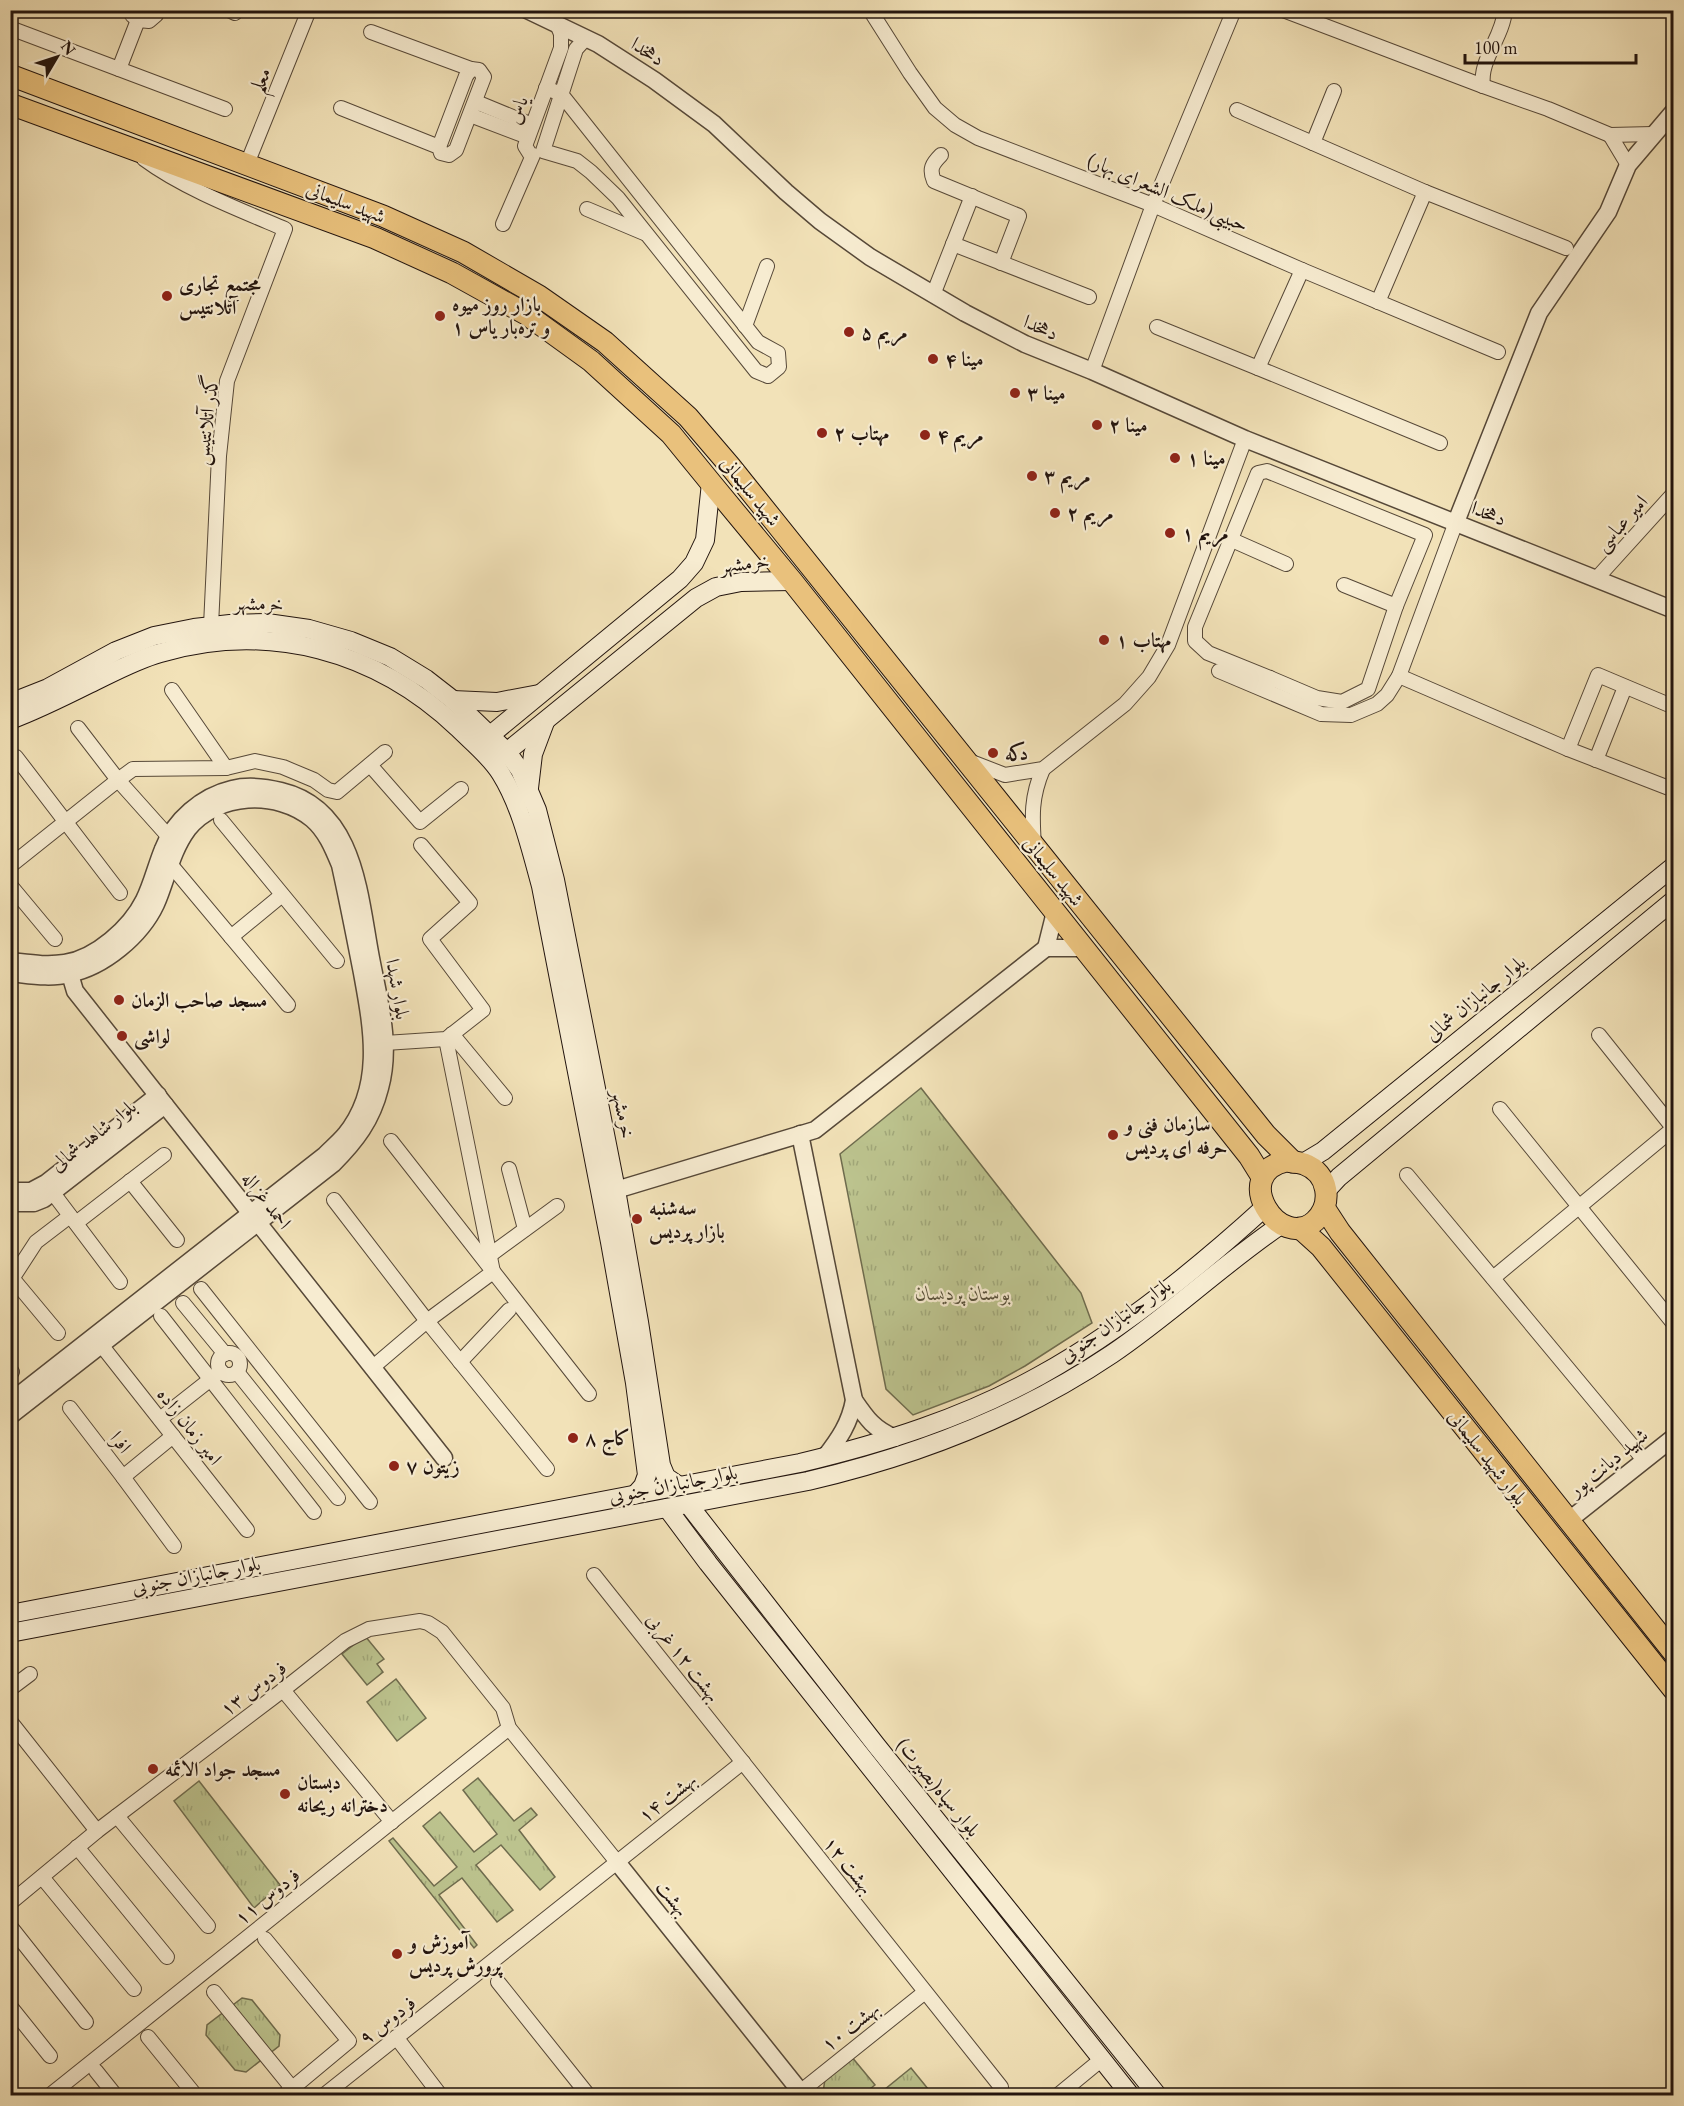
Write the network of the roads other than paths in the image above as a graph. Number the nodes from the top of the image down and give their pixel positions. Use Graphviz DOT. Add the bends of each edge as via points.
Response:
graph roads {
  1 [pos="158,10"];
  2 [pos="309,10"];
  3 [pos="527,10"];
  4 [pos="870,10"];
  5 [pos="1234,10"];
  6 [pos="1283,10"];
  7 [pos="1505,10"];
  8 [pos="136,15"];
  9 [pos="557,24"];
  10 [pos="10,28"];
  11 [pos="371,32"];
  12 [pos="586,38"];
  13 [pos="119,69"];
  14 [pos="471,69"];
  15 [pos="10,75"];
  16 [pos="1483,86"];
  17 [pos="546,87"];
  18 [pos="1334,92"];
  19 [pos="561,94"];
  20 [pos="476,102"];
  21 [pos="10,104"];
  22 [pos="341,108"];
  23 [pos="225,110"];
  24 [pos="1237,111"];
  25 [pos="1674,111"];
  26 [pos="470,115"];
  27 [pos="1653,134"];
  28 [pos="1610,135"];
  29 [pos="529,136"];
  30 [pos="1313,143"];
  31 [pos="128,147"];
  32 [pos="439,147"];
  33 [pos="941,155"];
  34 [pos="247,164"];
  35 [pos="1628,165"];
  36 [pos="238,187"];
  37 [pos="1425,192"];
  38 [pos="972,196"];
  39 [pos="1153,205"];
  40 [pos="587,209"];
  41 [pos="503,224"];
  42 [pos="646,233"];
  43 [pos="953,244"];
  44 [pos="1566,248"];
  45 [pos="1001,262"];
  46 [pos="767,266"];
  47 [pos="1302,270"];
  48 [pos="933,295"];
  49 [pos="1089,297"];
  50 [pos="1378,302"];
  51 [pos="745,326"];
  52 [pos="1157,327"];
  53 [pos="1498,352"];
  54 [pos="1258,368"];
  55 [pos="1092,371"];
  56 [pos="1245,439"];
  57 [pos="1440,443"];
  58 [pos="711,483"];
  59 [pos="1674,493"];
  60 [pos="1456,522"];
  61 [pos="1232,540"];
  62 [pos="1286,564"];
  63 [pos="1597,578"];
  64 [pos="792,581"];
  65 [pos="1344,585"];
  66 [pos="1396,606"];
  67 [pos="1674,610"];
  68 [pos="211,626"];
  69 [pos="1219,671"];
  70 [pos="1399,676"];
  71 [pos="1267,684"];
  72 [pos="1625,687"];
  73 [pos="172,690"];
  74 [pos="541,693"];
  75 [pos="453,700"];
  76 [pos="10,702"];
  77 [pos="1674,707"];
  78 [pos="10,720"];
  79 [pos="545,722"];
  80 [pos="78,728"];
  81 [pos="483,741"];
  82 [pos="1568,748"];
  83 [pos="385,752"];
  84 [pos="507,752"];
  85 [pos="16,758"];
  86 [pos="965,759"];
  87 [pos="1596,760"];
  88 [pos="492,764"];
  89 [pos="370,765"];
  90 [pos="226,768"];
  91 [pos="1043,769"];
  92 [pos="118,780"];
  93 [pos="461,789"];
  94 [pos="529,789"];
  95 [pos="1674,790"];
  96 [pos="221,820"];
  97 [pos="66,823"];
  98 [pos="174,841"];
  99 [pos="421,845"];
  100 [pos="1034,847"];
  101 [pos="170,864"];
  102 [pos="10,866"];
  103 [pos="1674,866"];
  104 [pos="158,881"];
  105 [pos="10,885"];
  106 [pos="120,893"];
  107 [pos="282,895"];
  108 [pos="1674,900"];
  109 [pos="355,904"];
  110 [pos="1055,912"];
  111 [pos="231,937"];
  112 [pos="55,939"];
  113 [pos="1046,948"];
  114 [pos="1084,948"];
  115 [pos="10,961"];
  116 [pos="337,961"];
  117 [pos="68,968"];
  118 [pos="10,973"];
  119 [pos="288,1005"];
  120 [pos="1599,1035"];
  121 [pos="449,1036"];
  122 [pos="385,1043"];
  123 [pos="505,1098"];
  124 [pos="161,1100"];
  125 [pos="1500,1109"];
  126 [pos="1673,1129"];
  127 [pos="800,1134"];
  128 [pos="391,1141"];
  129 [pos="164,1155"];
  130 [pos="1298,1163"];
  131 [pos="509,1169"];
  132 [pos="1407,1175"];
  133 [pos="1263,1177"];
  134 [pos="130,1181"];
  135 [pos="616,1190"];
  136 [pos="10,1191"];
  137 [pos="53,1193"];
  138 [pos="334,1200"];
  139 [pos="1326,1200"];
  140 [pos="10,1203"];
  141 [pos="557,1206"];
  142 [pos="1265,1207"];
  143 [pos="1578,1207"];
  144 [pos="255,1218"];
  145 [pos="73,1219"];
  146 [pos="1291,1226"];
  147 [pos="525,1229"];
  148 [pos="177,1240"];
  149 [pos="490,1255"];
  150 [pos="493,1272"];
  151 [pos="1493,1278"];
  152 [pos="12,1280"];
  153 [pos="120,1282"];
  154 [pos="201,1289"];
  155 [pos="183,1303"];
  156 [pos="508,1310"];
  157 [pos="161,1316"];
  158 [pos="427,1321"];
  159 [pos="1674,1324"];
  160 [pos="58,1333"];
  161 [pos="98,1341"];
  162 [pos="237,1353"];
  163 [pos="460,1362"];
  164 [pos="373,1367"];
  165 [pos="237,1372"];
  166 [pos="216,1376"];
  167 [pos="589,1394"];
  168 [pos="854,1400"];
  169 [pos="10,1402"];
  170 [pos="70,1408"];
  171 [pos="10,1416"];
  172 [pos="160,1419"];
  173 [pos="173,1436"];
  174 [pos="1674,1437"];
  175 [pos="895,1438"];
  176 [pos="825,1457"];
  177 [pos="444,1458"];
  178 [pos="1644,1460"];
  179 [pos="547,1469"];
  180 [pos="655,1473"];
  181 [pos="123,1477"];
  182 [pos="679,1486"];
  183 [pos="635,1495"];
  184 [pos="338,1498"];
  185 [pos="370,1502"];
  186 [pos="688,1504"];
  187 [pos="667,1508"];
  188 [pos="314,1512"];
  189 [pos="1568,1521"];
  190 [pos="247,1530"];
  191 [pos="174,1546"];
  192 [pos="594,1575"];
  193 [pos="10,1614"];
  194 [pos="1649,1623"];
  195 [pos="10,1633"];
  196 [pos="1631,1637"];
  197 [pos="1674,1653"];
  198 [pos="30,1674"];
  199 [pos="10,1689"];
  200 [pos="283,1690"];
  201 [pos="1674,1690"];
  202 [pos="10,1721"];
  203 [pos="509,1728"];
  204 [pos="869,1750"];
  205 [pos="742,1762"];
  206 [pos="117,1816"];
  207 [pos="392,1822"];
  208 [pos="97,1831"];
  209 [pos="77,1847"];
  210 [pos="617,1862"];
  211 [pos="42,1877"];
  212 [pos="10,1903"];
  213 [pos="10,1926"];
  214 [pos="208,1926"];
  215 [pos="265,1939"];
  216 [pos="167,1957"];
  217 [pos="498,1982"];
  218 [pos="134,1989"];
  219 [pos="214,1992"];
  220 [pos="925,1992"];
  221 [pos="10,2006"];
  222 [pos="86,2022"];
  223 [pos="148,2037"];
  224 [pos="396,2037"];
  225 [pos="1119,2047"];
  226 [pos="50,2056"];
  227 [pos="1102,2059"];
  228 [pos="96,2071"];
  229 [pos="1001,2087"];
  230 [pos="287,2092"];
  231 [pos="799,2094"];
  232 [pos="49,2096"];
  233 [pos="116,2096"];
  234 [pos="196,2096"];
  235 [pos="323,2096"];
  236 [pos="441,2096"];
  237 [pos="589,2096"];
  238 [pos="1057,2096"];
  239 [pos="1131,2096"];
  240 [pos="1158,2096"];
  1 -- 8 [label="street" via="149,21"];
  2 -- 34 [label="street, معلم"];
  3 -- 9 [label="street, دهخدا"];
  4 -- 39 [label="street, حبیبی(ملک الشعرای بهار)" via="935,108 955,125 978,138"];
  5 -- 39 [label="street"];
  6 -- 16 [label="street"];
  7 -- 16 [label="street" via="1481,76"];
  8 -- 13 [label="street"];
  9 -- 12 [label="street, دهخدا"];
  9 -- 17 [label="street, یاس" via="561,48"];
  10 -- 13 [label="street"];
  11 -- 14 [label="street"];
  12 -- 19 [label="street, یاس" via="576,49"];
  12 -- 48 [label="street, دهخدا" via="654,80 714,124 820,221"];
  13 -- 23 [label="street"];
  14 -- 20 [label="street" via="479,70 484,77"];
  14 -- 32 [label="street"];
  15 -- 34 [label="main road, شهید سلیمانی"];
  16 -- 28 [label="street"];
  17 -- 19 [label="street"];
  17 -- 29 [label="street, یاس"];
  18 -- 30 [label="street"];
  19 -- 42 [label="street, یاس" via="543,151 577,161 591,172"];
  19 -- 51 [label="street"];
  20 -- 26 [label="street"];
  20 -- 29 [label="street"];
  21 -- 31 [label="main road, شهید سلیمانی"];
  22 -- 32 [label="street"];
  24 -- 30 [label="street"];
  25 -- 27 [label="street"];
  26 -- 29 [label="street"];
  26 -- 32 [label="street" via="456,150 449,155 441,153"];
  27 -- 28 [label="street"];
  27 -- 35 [label="street"];
  28 -- 35 [label="street"];
  29 -- 41 [label="street" via="533,155"];
  30 -- 37 [label="street"];
  31 -- 36 [label="main road, شهید سلیمانی"];
  31 -- 68 [label="street, گذر آتلانتیس" via="159,170 285,229 227,381 219,456"];
  33 -- 38 [label="street" via="933,164 934,181"];
  34 -- 36 [label="main road"];
  34 -- 86 [label="main road, شهید سلیمانی" via="383,216 463,252 539,296 606,342 695,425"];
  35 -- 60 [label="street" via="1608,212 1539,313"];
  36 -- 58 [label="main road, شهید سلیمانی" via="375,238 452,273 526,314 607,375 671,434"];
  37 -- 44 [label="street"];
  37 -- 50 [label="street"];
  38 -- 43 [label="street"];
  38 -- 45 [label="street" via="1019,216"];
  39 -- 47 [label="street, حبیبی(ملک الشعرای بهار)"];
  39 -- 55 [label="street"];
  40 -- 42 [label="street"];
  42 -- 51 [label="street" via="756,371 768,376 779,368 778,353 758,342"];
  43 -- 45 [label="street"];
  43 -- 48 [label="street"];
  45 -- 49 [label="street"];
  46 -- 51 [label="street"];
  47 -- 50 [label="street, حبیبی(ملک الشعرای بهار)"];
  47 -- 54 [label="street"];
  48 -- 55 [label="street, دهخدا" via="1025,344"];
  50 -- 53 [label="street, حبیبی(ملک الشعرای بهار)"];
  52 -- 54 [label="street"];
  54 -- 57 [label="street"];
  55 -- 56 [label="street, دهخدا"];
  56 -- 60 [label="street, دهخدا"];
  56 -- 91 [label="street" via="1168,645 1149,677 1125,704"];
  58 -- 64 [label="main road, شهید سلیمانی"];
  58 -- 74 [label="main road, خرمشهر" via="705,540 694,563 680,579"];
  59 -- 63 [label="street, امیر عباسی"];
  60 -- 63 [label="street, دهخدا"];
  60 -- 70 [label="street"];
  61 -- 62 [label="street"];
  61 -- 66 [label="street" via="1258,474 1267,471 1277,475 1425,535"];
  61 -- 71 [label="street" via="1195,627 1195,640 1208,654"];
  63 -- 67 [label="street, دهخدا"];
  64 -- 79 [label="main road, خرمشهر" via="741,582 717,587 696,598"];
  64 -- 110 [label="main road, شهید سلیمانی"];
  65 -- 66 [label="street"];
  66 -- 71 [label="street" via="1368,689 1342,702"];
  68 -- 75 [label="main road, خرمشهر" via="267,623 351,641 390,657"];
  68 -- 76 [label="main road, خرمشهر" via="154,636 116,651 48,688"];
  69 -- 71 [label="street"];
  70 -- 71 [label="street" via="1377,704 1351,716 1322,714"];
  70 -- 82 [label="street"];
  72 -- 77 [label="street"];
  72 -- 82 [label="street" via="1598,675"];
  72 -- 87 [label="street"];
  73 -- 90 [label="street"];
  74 -- 75 [label="main road" via="497,702"];
  74 -- 81 [label="main road, خرمشهر"];
  75 -- 81 [label="main road, خرمشهر"];
  78 -- 81 [label="main road, خرمشهر" via="159,653 208,643 266,640 306,646 382,672"];
  79 -- 84 [label="main road, خرمشهر"];
  79 -- 94 [label="main road" via="533,754"];
  80 -- 92 [label="street"];
  81 -- 84 [label="main road, خرمشهر"];
  81 -- 88 [label="main road, خرمشهر"];
  82 -- 87 [label="street"];
  83 -- 89 [label="street"];
  84 -- 88 [label="main road, خرمشهر"];
  84 -- 94 [label="main road, خرمشهر"];
  85 -- 97 [label="street"];
  86 -- 91 [label="street" via="1005,775"];
  86 -- 100 [label="main road, شهید سلیمانی"];
  87 -- 95 [label="street"];
  88 -- 180 [label="main road, خرمشهر" via="501,773 526,830 541,886"];
  89 -- 90 [label="street" via="337,792 283,767 255,761"];
  89 -- 93 [label="street" via="420,822"];
  90 -- 92 [label="street" via="133,769"];
  91 -- 100 [label="street" via="1032,803"];
  92 -- 97 [label="street"];
  92 -- 98 [label="street"];
  94 -- 135 [label="main road, خرمشهر" via="555,880"];
  96 -- 107 [label="street"];
  97 -- 102 [label="street"];
  97 -- 106 [label="street"];
  98 -- 101 [label="street, بلوار شهدا"];
  98 -- 104 [label="street, بلوار شهدا" via="164,846"];
  98 -- 109 [label="street, بلوار شهدا" via="180,820 204,800 232,789 263,786 293,794 320,810 340,833 352,861"];
  99 -- 121 [label="street" via="471,903 430,939 483,1010"];
  100 -- 130 [label="main road, شهید سلیمانی" via="1266,1135"];
  101 -- 104 [label="street, بلوار شهدا"];
  101 -- 111 [label="street"];
  103 -- 130 [label="main road, بلوار جانبازان شمالی" via="1323,1151"];
  104 -- 117 [label="street, بلوار شهدا" via="155,905 138,931 94,965"];
  105 -- 112 [label="street"];
  107 -- 111 [label="street"];
  107 -- 116 [label="street"];
  108 -- 139 [label="main road" via="1339,1177"];
  109 -- 122 [label="street, بلوار شهدا"];
  109 -- 144 [label="street, بلوار شهدا" via="372,1027 369,1084 346,1134"];
  110 -- 113 [label="street"];
  110 -- 114 [label="main road, شهید سلیمانی"];
  111 -- 119 [label="street"];
  113 -- 114 [label="street"];
  113 -- 127 [label="street" via="815,1130"];
  114 -- 133 [label="main road, شهید سلیمانی"];
  115 -- 117 [label="street, بلوار شهدا"];
  117 -- 118 [label="street, بلوار شهدا" via="44,977"];
  117 -- 124 [label="street, احمد غزاله" via="75,991"];
  120 -- 126 [label="street"];
  121 -- 122 [label="street"];
  121 -- 123 [label="street"];
  121 -- 149 [label="street"];
  122 -- 144 [label="street, بلوار شهدا" via="381,1088 355,1142 333,1164"];
  124 -- 136 [label="street, بلوار شاهد شمالی" via="39,1188"];
  124 -- 137 [label="street, بلوار شاهد شمالی"];
  124 -- 144 [label="street, احمد غزاله"];
  125 -- 143 [label="street"];
  126 -- 143 [label="street"];
  127 -- 135 [label="street"];
  127 -- 168 [label="street"];
  128 -- 150 [label="street"];
  129 -- 134 [label="street"];
  130 -- 133 [label="main road" via="1274,1165"];
  130 -- 139 [label="main road" via="1320,1177"];
  131 -- 147 [label="street"];
  132 -- 151 [label="street"];
  133 -- 142 [label="main road" via="1261,1193"];
  134 -- 145 [label="street"];
  134 -- 148 [label="street"];
  135 -- 180 [label="main road, خرمشهر" via="639,1322"];
  137 -- 140 [label="street, بلوار شاهد شمالی" via="33,1203"];
  137 -- 145 [label="street"];
  138 -- 158 [label="street"];
  139 -- 146 [label="main road" via="1311,1224"];
  139 -- 189 [label="main road, بلوار شهید سلیمانی" via="1340,1232"];
  141 -- 147 [label="street"];
  142 -- 146 [label="main road"];
  142 -- 175 [label="main road, بلوار جانبازان جنوبی" via="1161,1295 1101,1338 1019,1386"];
  143 -- 151 [label="street"];
  143 -- 159 [label="street"];
  144 -- 161 [label="street, بلوار شهدا"];
  144 -- 164 [label="street, احمد غزاله"];
  145 -- 152 [label="street" via="36,1242"];
  145 -- 153 [label="street"];
  146 -- 186 [label="main road, بلوار جانبازان جنوبی" via="1248,1248 1112,1354 1048,1393 986,1423 866,1467"];
  146 -- 196 [label="main road, بلوار شهید سلیمانی" via="1321,1247"];
  147 -- 149 [label="street"];
  149 -- 150 [label="street"];
  150 -- 158 [label="street"];
  150 -- 167 [label="street"];
  151 -- 178 [label="street"];
  152 -- 160 [label="street"];
  154 -- 162 [label="street"];
  155 -- 162 [label="street"];
  156 -- 163 [label="street"];
  157 -- 166 [label="street"];
  158 -- 163 [label="street"];
  158 -- 164 [label="street"];
  161 -- 169 [label="street, بلوار شهدا"];
  161 -- 171 [label="street, بلوار شهدا"];
  161 -- 172 [label="street, امیر زمان زاده"];
  162 -- 165 [label="street"];
  162 -- 166 [label="street" via="219,1362"];
  162 -- 185 [label="street"];
  163 -- 179 [label="street"];
  164 -- 177 [label="street, احمد غزاله"];
  165 -- 166 [label="street"];
  165 -- 184 [label="street"];
  166 -- 172 [label="street"];
  166 -- 188 [label="street"];
  168 -- 175 [label="street" via="879,1431"];
  168 -- 176 [label="street" via="846,1428"];
  170 -- 181 [label="street, افرا"];
  172 -- 173 [label="street, امیر زمان زاده"];
  173 -- 181 [label="street, افرا"];
  173 -- 190 [label="street, امیر زمان زاده"];
  174 -- 178 [label="street, شهید دیانت پور"];
  175 -- 176 [label="main road, بلوار جانبازان جنوبی"];
  176 -- 182 [label="main road, بلوار جانبازان جنوبی"];
  178 -- 189 [label="street, شهید دیانت پور"];
  180 -- 182 [label="main road"];
  180 -- 183 [label="main road"];
  181 -- 191 [label="street"];
  182 -- 183 [label="main road, بلوار جانبازان جنوبی"];
  183 -- 193 [label="main road, بلوار جانبازان جنوبی"];
  186 -- 187 [label="main road, بلوار جانبازان جنوبی"];
  186 -- 204 [label="main road, بلوار سپاه(بصیرت)"];
  187 -- 195 [label="main road, بلوار جانبازان جنوبی"];
  187 -- 204 [label="main road, بلوار سپاه(بصیرت)" via="708,1563"];
  189 -- 194 [label="main road, بلوار شهید سلیمانی"];
  192 -- 205 [label="street, بهشت ۱۲ غربی"];
  194 -- 196 [label="main road"];
  194 -- 197 [label="main road, بلوار شهید سلیمانی"];
  196 -- 201 [label="main road, بلوار شهید سلیمانی"];
  198 -- 199 [label="street"];
  200 -- 203 [label="street, فردوس ۱۳" via="357,1634 420,1621 442,1632 503,1708"];
  200 -- 206 [label="street, فردوس ۱۳"];
  200 -- 207 [label="street"];
  202 -- 208 [label="street"];
  203 -- 207 [label="street, فردوس ۱۱"];
  203 -- 210 [label="street, بهشت"];
  204 -- 225 [label="main road, بلوار سپاه(بصیرت)"];
  204 -- 227 [label="main road, بلوار سپاه(بصیرت)"];
  205 -- 210 [label="street, بهشت ۱۴"];
  205 -- 220 [label="street, بهشت ۱۲"];
  206 -- 208 [label="street, فردوس ۱۳"];
  206 -- 214 [label="street"];
  207 -- 232 [label="street, فردوس ۱۱"];
  208 -- 209 [label="street, فردوس ۱۳"];
  209 -- 211 [label="street, فردوس ۱۳"];
  209 -- 216 [label="street"];
  210 -- 224 [label="street, فردوس ۹"];
  210 -- 231 [label="street, بهشت"];
  211 -- 212 [label="street, فردوس ۱۳"];
  211 -- 218 [label="street"];
  213 -- 222 [label="street"];
  215 -- 230 [label="street" via="349,2041"];
  217 -- 237 [label="street"];
  219 -- 230 [label="street"];
  220 -- 229 [label="street, بهشت ۱۲"];
  220 -- 231 [label="street, بهشت ۱۰"];
  221 -- 226 [label="street"];
  223 -- 234 [label="street"];
  224 -- 235 [label="street, فردوس ۹"];
  224 -- 236 [label="street"];
  225 -- 227 [label="main road"];
  225 -- 240 [label="main road, بلوار سپاه(بصیرت)"];
  227 -- 238 [label="street"];
  227 -- 239 [label="main road, بلوار سپاه(بصیرت)"];
  228 -- 233 [label="street"];
}
